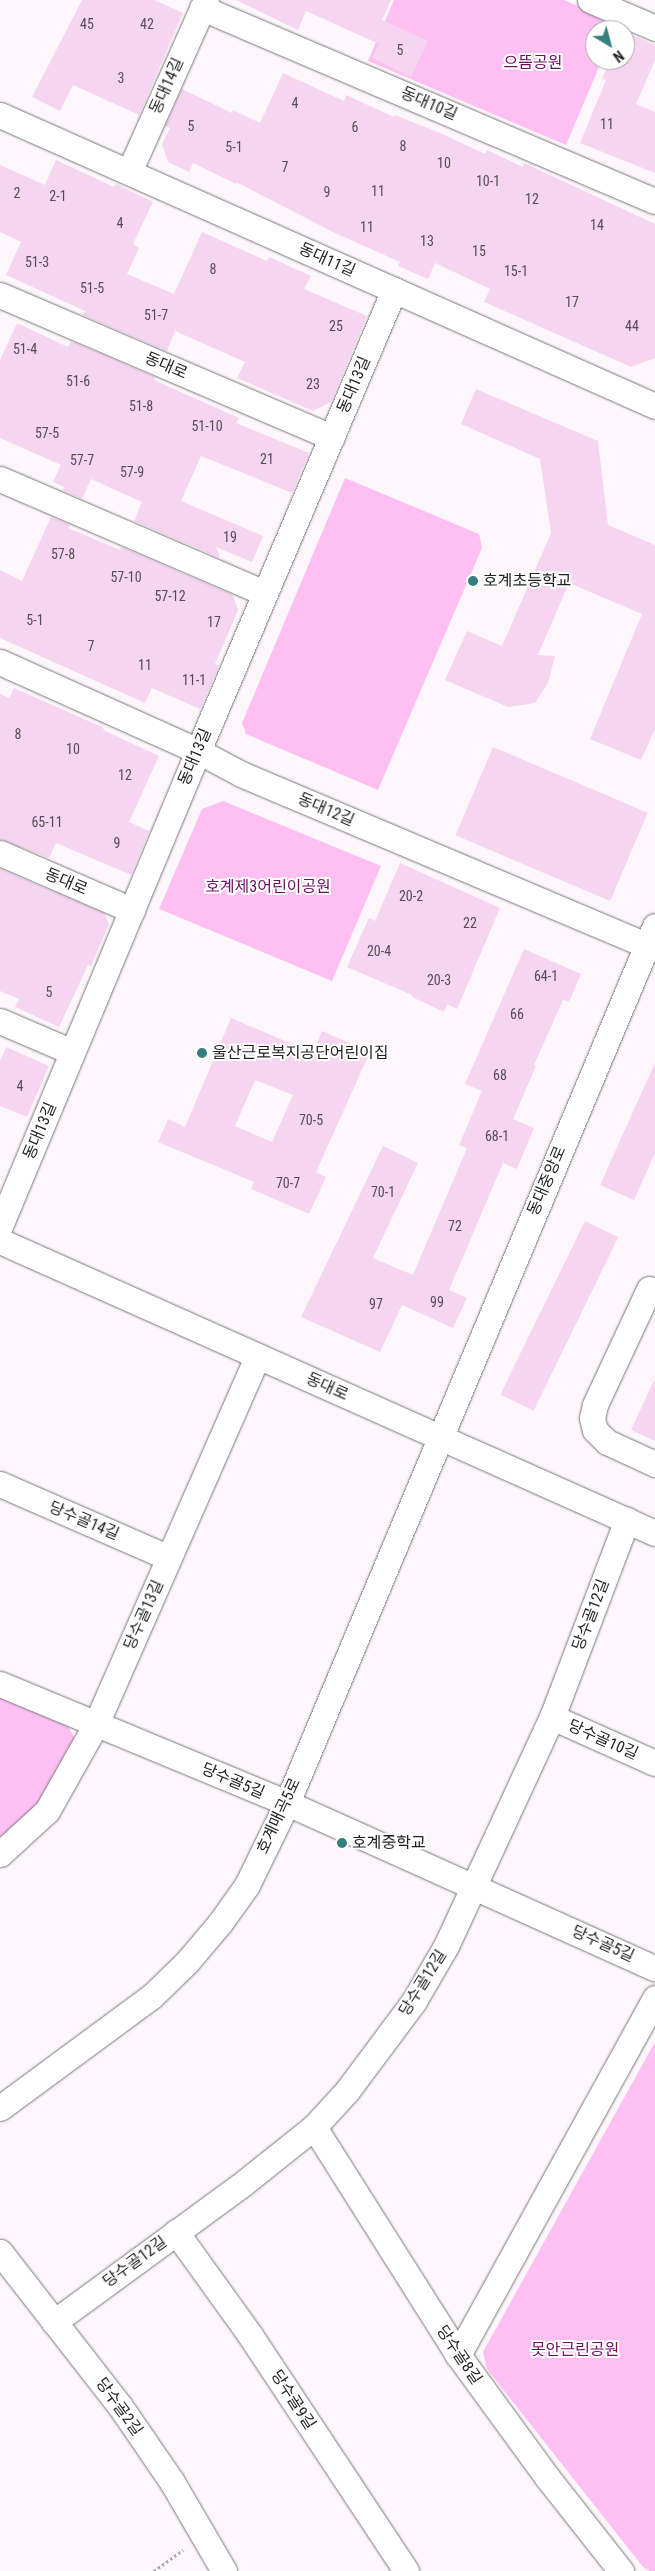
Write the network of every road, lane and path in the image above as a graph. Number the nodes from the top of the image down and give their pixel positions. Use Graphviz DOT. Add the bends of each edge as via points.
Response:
graph roads {
  1 [pos="590,0"];
  2 [pos="204,4"];
  3 [pos="655,28"];
  4 [pos="0,115"];
  5 [pos="129,172"];
  6 [pos="655,200"];
  7 [pos="394,290"];
  8 [pos="0,295"];
  9 [pos="655,406"];
  10 [pos="332,437"];
  11 [pos="0,479"];
  12 [pos="265,593"];
  13 [pos="0,662"];
  14 [pos="198,751"];
  15 [pos="0,853"];
  16 [pos="132,910"];
  17 [pos="652,940"];
  18 [pos="0,1021"];
  19 [pos="72,1052"];
  20 [pos="0,1226"];
  21 [pos="0,1241"];
  22 [pos="649,1289"];
  23 [pos="257,1356"];
  24 [pos="440,1436"];
  25 [pos="655,1464"];
  26 [pos="0,1484"];
  27 [pos="627,1520"];
  28 [pos="655,1533"];
  29 [pos="169,1558"];
  30 [pos="0,1684"];
  31 [pos="552,1717"];
  32 [pos="96,1724"];
  33 [pos="655,1763"];
  34 [pos="287,1803"];
  35 [pos="0,1854"];
  36 [pos="474,1886"];
  37 [pos="655,1968"];
  38 [pos="655,1998"];
  39 [pos="0,2108"];
  40 [pos="314,2127"];
  41 [pos="176,2232"];
  42 [pos="0,2252"];
  43 [pos="54,2322"];
  44 [pos="458,2355"];
  45 [pos="188,2547"];
  46 [pos="154,2571"];
  47 [pos="224,2571"];
  48 [pos="406,2571"];
  49 [pos="621,2571"];
  1 -- 3 [label="street"];
  2 -- 5 [label="street, 동대14길"];
  2 -- 6 [label="street, 동대10길"];
  4 -- 5 [label="street, 동대11길"];
  5 -- 7 [label="street, 동대11길"];
  7 -- 9 [label="street, 동대11길"];
  7 -- 10 [label="street, 동대13길"];
  8 -- 10 [label="street, 동대로"];
  10 -- 12 [label="street, 동대13길"];
  11 -- 12 [label="street"];
  12 -- 14 [label="street, 동대13길"];
  13 -- 14 [label="street, 동대12길"];
  14 -- 16 [label="street, 동대13길"];
  14 -- 17 [label="street, 동대12길" via="241,774"];
  15 -- 16 [label="street, 동대로"];
  16 -- 19 [label="street, 동대13길"];
  17 -- 24 [label="street, 동대중앙로"];
  18 -- 19 [label="street"];
  19 -- 20 [label="street, 동대13길"];
  21 -- 23 [label="street, 동대로"];
  22 -- 25 [label="street" via="595,1405 592,1418 595,1430 607,1442"];
  23 -- 24 [label="street, 동대로"];
  23 -- 29 [label="street, 당수골13길"];
  24 -- 27 [label="street, 동대로"];
  24 -- 34 [label="street, 호계매곡5로"];
  26 -- 29 [label="street, 당수골14길"];
  27 -- 28 [label="street, 동대로"];
  27 -- 31 [label="street, 당수골12길"];
  29 -- 32 [label="street, 당수골13길"];
  30 -- 32 [label="street, 당수골5길"];
  31 -- 33 [label="street, 당수골10길"];
  31 -- 36 [label="street, 당수골12길"];
  32 -- 34 [label="street, 당수골5길"];
  32 -- 35 [label="street, 당수골13길" via="47,1811"];
  34 -- 36 [label="street, 당수골5길"];
  34 -- 39 [label="street, 호계매곡5로" via="247,1885 187,1962 152,1996"];
  36 -- 37 [label="street, 당수골5길"];
  36 -- 40 [label="street, 당수골12길" via="447,1944 414,2001 347,2091"];
  38 -- 44 [label="street"];
  40 -- 41 [label="street, 당수골12길"];
  40 -- 44 [label="street, 당수골8길"];
  41 -- 43 [label="street, 당수골12길"];
  41 -- 48 [label="street, 당수골9길" via="250,2334"];
  42 -- 43 [label="street, 당수골2길"];
  43 -- 47 [label="street, 당수골2길" via="120,2406 172,2482"];
  44 -- 49 [label="street, 당수골8길"];
  45 -- 46 [label="path"];
}
